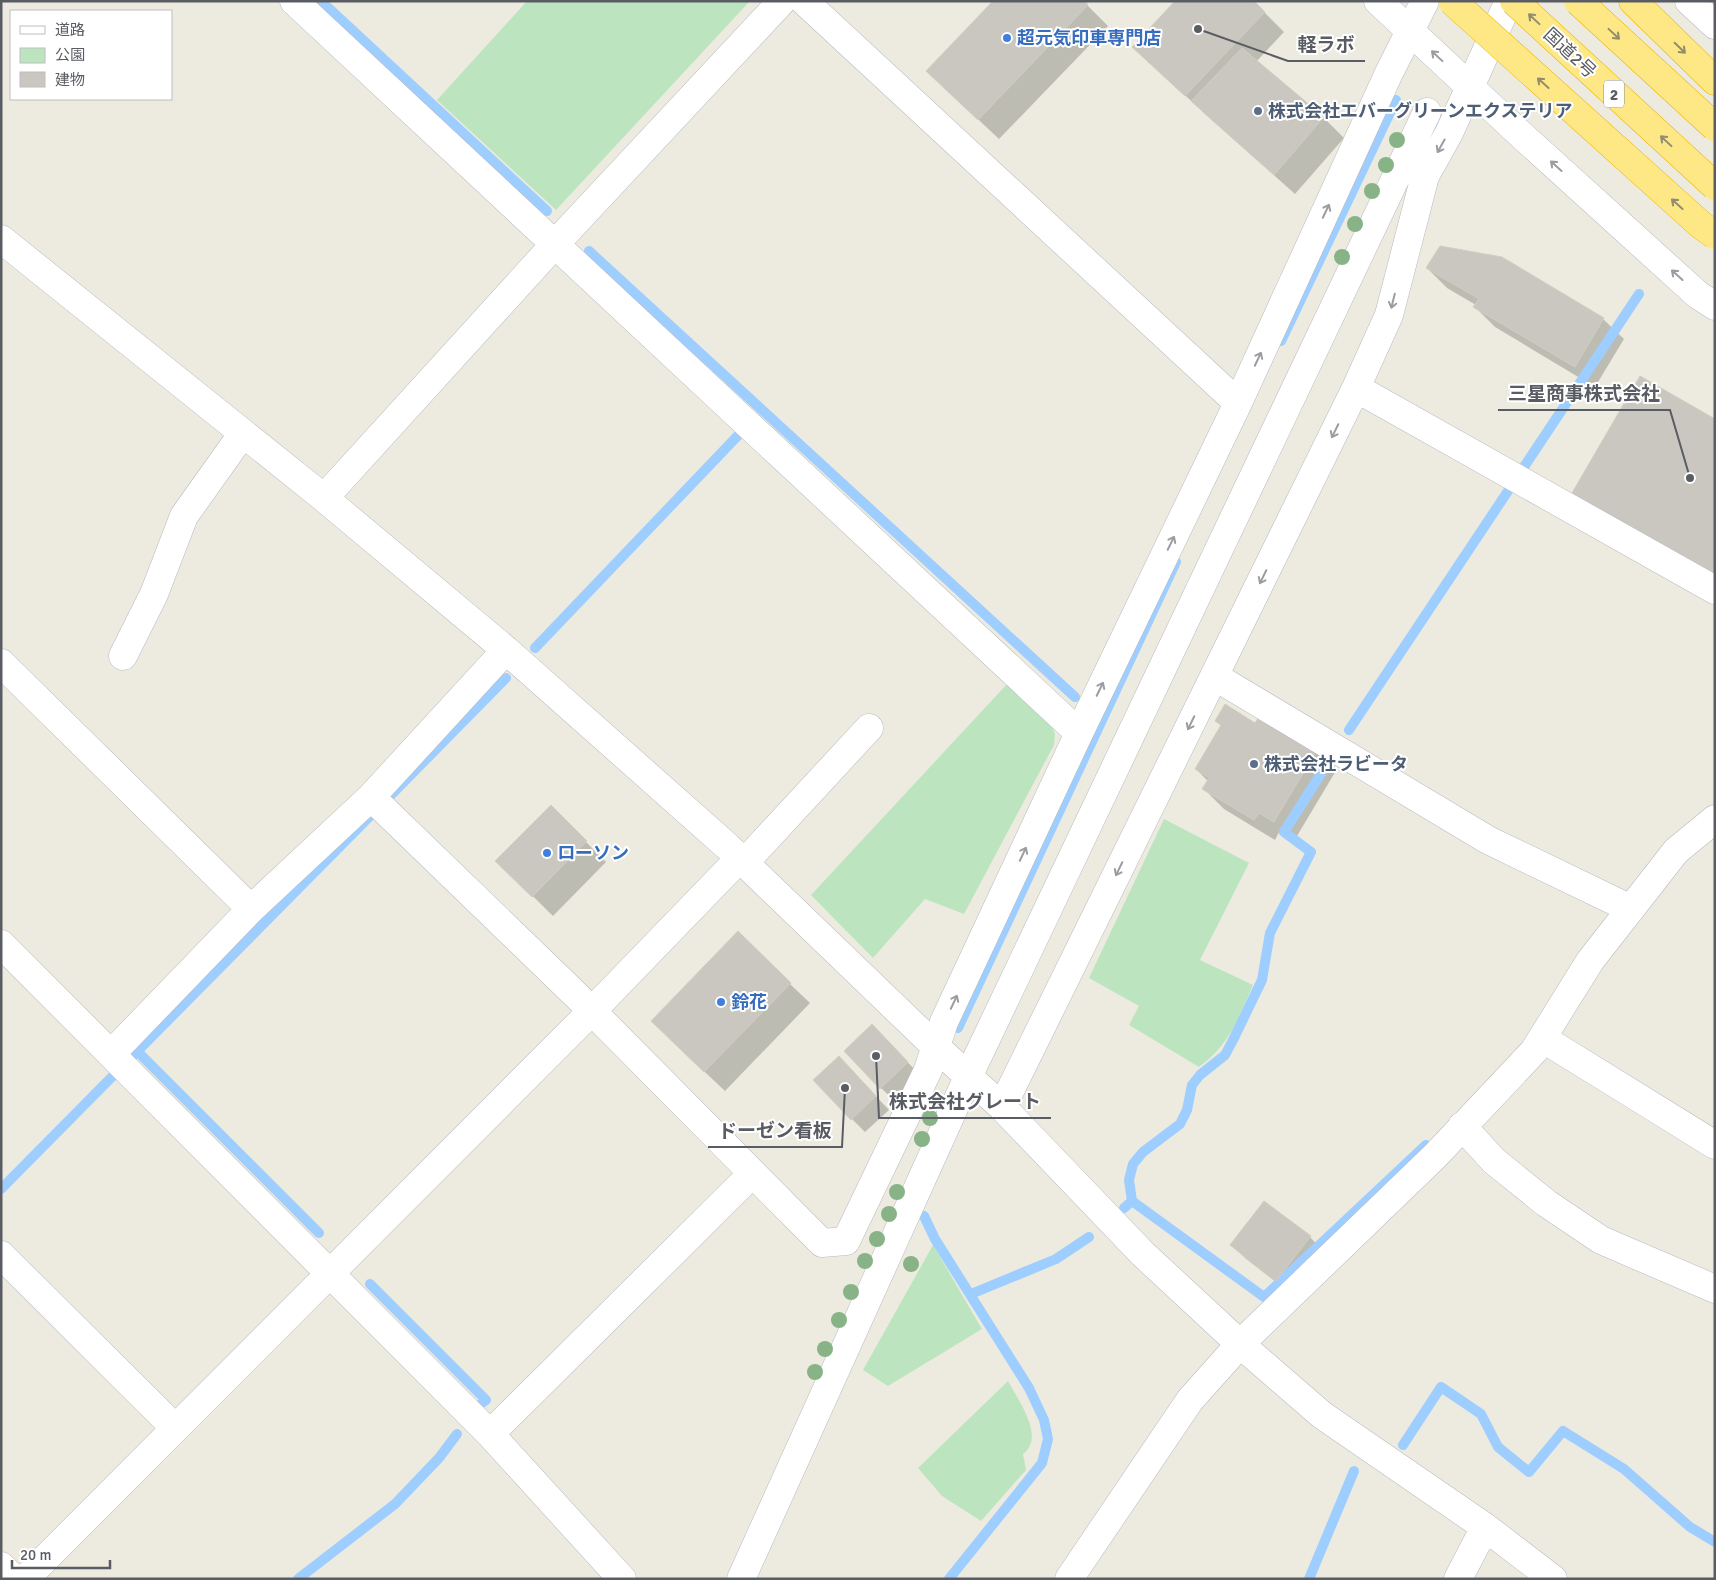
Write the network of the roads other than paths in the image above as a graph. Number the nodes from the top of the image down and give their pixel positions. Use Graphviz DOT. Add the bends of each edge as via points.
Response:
graph roads {
  1 [pos="294,1"];
  2 [pos="782,1"];
  3 [pos="804,1"];
  4 [pos="1378,1"];
  5 [pos="1425,1"];
  6 [pos="1452,1"];
  7 [pos="1509,1"];
  8 [pos="1514,1"];
  9 [pos="1578,1"];
  10 [pos="1633,1"];
  11 [pos="1689,1"];
  12 [pos="1715,25"];
  13 [pos="1411,32"];
  14 [pos="1715,82"];
  15 [pos="1469,86"];
  16 [pos="1427,112"];
  17 [pos="1715,128"];
  18 [pos="1715,186"];
  19 [pos="1715,235"];
  20 [pos="1,238"];
  21 [pos="554,244"];
  22 [pos="1715,306"];
  23 [pos="1356,388"];
  24 [pos="1238,403"];
  25 [pos="243,433"];
  26 [pos="324,498"];
  27 [pos="1715,590"];
  28 [pos="506,650"];
  29 [pos="123,656"];
  30 [pos="1,663"];
  31 [pos="1214,676"];
  32 [pos="869,728"];
  33 [pos="1079,733"];
  34 [pos="377,803"];
  35 [pos="1710,830"];
  36 [pos="742,860"];
  37 [pos="251,909"];
  38 [pos="1631,909"];
  39 [pos="1,944"];
  40 [pos="592,1011"];
  41 [pos="1542,1038"];
  42 [pos="936,1047"];
  43 [pos="120,1061"];
  44 [pos="968,1077"];
  45 [pos="1002,1107"];
  46 [pos="1462,1126"];
  47 [pos="1715,1145"];
  48 [pos="752,1174"];
  49 [pos="1,1255"];
  50 [pos="328,1273"];
  51 [pos="1715,1289"];
  52 [pos="1240,1344"];
  53 [pos="174,1428"];
  54 [pos="490,1434"];
  55 [pos="1484,1527"];
  56 [pos="1,1566"];
  57 [pos="14,1579"];
  58 [pos="25,1579"];
  59 [pos="622,1579"];
  60 [pos="741,1579"];
  61 [pos="1069,1579"];
  62 [pos="1458,1579"];
  63 [pos="1553,1579"];
  1 -- 21 [label="street"];
  2 -- 21 [label="street"];
  3 -- 24 [label="street"];
  4 -- 13 [label="street"];
  5 -- 13 [label="street"];
  19 -- 6 [label="highway, one-way, bridge"];
  7 -- 15 [label="street"];
  18 -- 8 [label="highway, 国道2号 / 2, one-way, bridge"];
  9 -- 17 [label="highway, one-way, bridge"];
  10 -- 14 [label="highway, one-way"];
  11 -- 12 [label="street"];
  15 -- 13 [label="street, one-way"];
  24 -- 13 [label="street, one-way" via="1388,75"];
  22 -- 15 [label="street, one-way" via="1698,295"];
  15 -- 23 [label="street, one-way" via="1449,133 1425,176 1389,315"];
  16 -- 44 [label="street"];
  20 -- 25 [label="street"];
  21 -- 26 [label="street"];
  21 -- 33 [label="street"];
  23 -- 27 [label="street"];
  23 -- 31 [label="street, one-way"];
  33 -- 24 [label="street, one-way"];
  25 -- 26 [label="street"];
  25 -- 29 [label="street" via="184,516 154,594"];
  26 -- 28 [label="street"];
  28 -- 34 [label="street"];
  28 -- 36 [label="street"];
  30 -- 37 [label="street"];
  31 -- 38 [label="street" via="1488,840"];
  31 -- 45 [label="street, one-way"];
  32 -- 36 [label="street"];
  42 -- 33 [label="street, one-way" via="944,1022"];
  34 -- 37 [label="street"];
  34 -- 40 [label="street"];
  35 -- 38 [label="street" via="1676,851"];
  36 -- 40 [label="street"];
  36 -- 42 [label="street"];
  37 -- 43 [label="street"];
  38 -- 41 [label="street" via="1590,962"];
  39 -- 43 [label="street"];
  40 -- 48 [label="street"];
  40 -- 50 [label="street"];
  41 -- 46 [label="street" via="1534,1051"];
  41 -- 47 [label="street"];
  42 -- 44 [label="street"];
  42 -- 48 [label="street" via="846,1241 822,1243"];
  43 -- 50 [label="street"];
  44 -- 45 [label="street"];
  44 -- 60 [label="street"];
  45 -- 52 [label="street" via="1143,1254"];
  46 -- 51 [label="street" via="1494,1161 1546,1203 1601,1240"];
  46 -- 52 [label="street"];
  48 -- 54 [label="street"];
  49 -- 53 [label="street"];
  50 -- 53 [label="street"];
  50 -- 54 [label="street"];
  52 -- 55 [label="street" via="1322,1415"];
  52 -- 61 [label="street" via="1190,1400"];
  53 -- 58 [label="street"];
  54 -- 59 [label="street"];
  55 -- 62 [label="street"];
  55 -- 63 [label="street"];
  56 -- 57 [label="street"];
}
